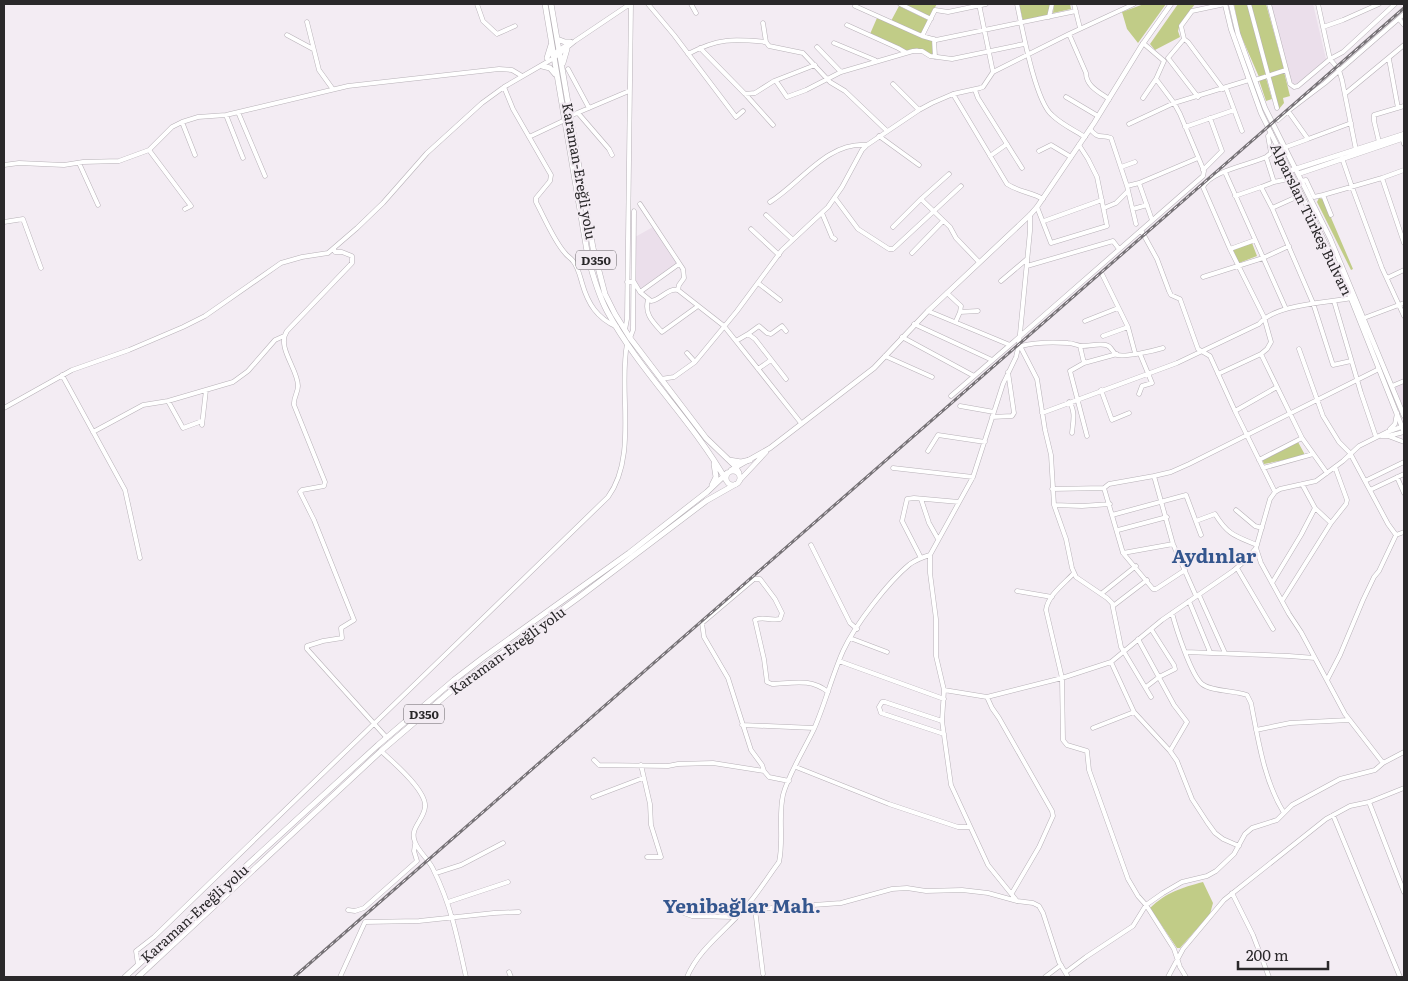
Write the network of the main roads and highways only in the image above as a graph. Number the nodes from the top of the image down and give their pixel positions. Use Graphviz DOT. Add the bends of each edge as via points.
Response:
graph roads {
  1 [pos="545,4"];
  2 [pos="551,4"];
  3 [pos="1171,4"];
  4 [pos="1225,4"];
  5 [pos="1231,4"];
  6 [pos="554,41"];
  7 [pos="573,42"];
  8 [pos="567,49"];
  9 [pos="556,54"];
  10 [pos="548,58"];
  11 [pos="542,66"];
  12 [pos="562,69"];
  13 [pos="557,78"];
  14 [pos="1403,136"];
  15 [pos="1289,170"];
  16 [pos="1298,171"];
  17 [pos="1293,177"];
  18 [pos="1404,416"];
  19 [pos="1403,426"];
  20 [pos="1404,432"];
  21 [pos="770,448"];
  22 [pos="710,452"];
  23 [pos="723,456"];
  24 [pos="750,460"];
  25 [pos="730,474"];
  26 [pos="738,483"];
  27 [pos="707,492"];
  28 [pos="125,977"];
  29 [pos="138,977"];
  1 -- 6 [label="highway, Karaman-Ereğli yolu / D350"];
  2 -- 6 [label="highway, Karaman-Ereğli yolu / D350"];
  3 -- 21 [label="main road" via="1030,215 914,324 874,368"];
  4 -- 15 [label="main road, Alparslan Türkeş Bulvarı" via="1249,80"];
  5 -- 16 [label="main road, Alparslan Türkeş Bulvarı" via="1238,34 1265,108"];
  6 -- 7 [label="highway"];
  6 -- 9 [label="highway, Karaman-Ereğli yolu / D350"];
  6 -- 10 [label="highway"];
  8 -- 12 [label="highway"];
  9 -- 12 [label="highway, Karaman-Ereğli yolu / D350"];
  9 -- 13 [label="highway, Karaman-Ereğli yolu / D350"];
  11 -- 13 [label="highway" via="552,69"];
  12 -- 23 [label="highway, Karaman-Ereğli yolu / D350" via="598,272 605,294 630,338"];
  13 -- 22 [label="highway, Karaman-Ereğli yolu / D350" via="588,257 596,285 627,344"];
  14 -- 16 [label="main road"];
  14 -- 16 [label="main road"];
  15 -- 16 [label="main road"];
  15 -- 17 [label="main road, Alparslan Türkeş Bulvarı"];
  16 -- 17 [label="main road"];
  16 -- 18 [label="main road, Alparslan Türkeş Bulvarı" via="1330,238"];
  17 -- 19 [label="main road, Alparslan Türkeş Bulvarı" via="1344,281"];
  19 -- 20 [label="main road, Alparslan Türkeş Bulvarı"];
  21 -- 24 [label="main road"];
  21 -- 26 [label="main road"];
  22 -- 25 [label="highway, Karaman-Ereğli yolu"];
  22 -- 27 [label="highway, D350" via="716,477"];
  23 -- 24 [label="highway" via="736,462"];
  23 -- 25 [label="highway, Karaman-Ereğli yolu / D350"];
  24 -- 25 [label="main road"];
  25 -- 26 [label="highway" via="740,477"];
  25 -- 26 [label="highway" via="730,484"];
  25 -- 27 [label="highway, Karaman-Ereğli yolu"];
  26 -- 29 [label="highway, Karaman-Ereğli yolu / D350" via="706,502 458,685 381,751"];
  27 -- 28 [label="highway, Karaman-Ereğli yolu / D350" via="574,594 484,657 387,738"];
}
